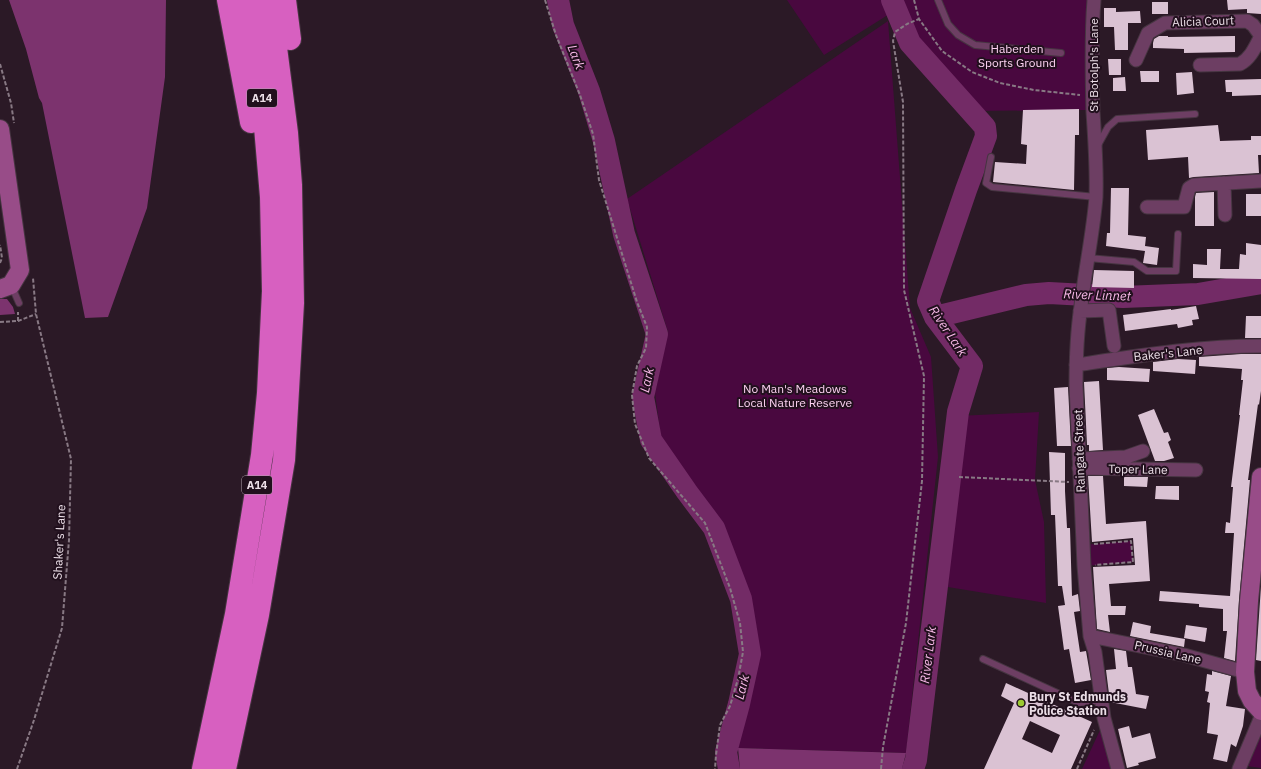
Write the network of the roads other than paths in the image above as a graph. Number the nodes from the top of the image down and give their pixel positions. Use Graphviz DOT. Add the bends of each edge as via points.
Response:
graph roads {
  1 [pos="228,0"];
  2 [pos="248,0"];
  3 [pos="269,0"];
  4 [pos="285,0"];
  5 [pos="938,0"];
  6 [pos="1094,0"];
  7 [pos="1261,36"];
  8 [pos="1061,53"];
  9 [pos="1136,60"];
  10 [pos="1200,66"];
  11 [pos="1195,114"];
  12 [pos="0,129"];
  13 [pos="1094,130"];
  14 [pos="1096,149"];
  15 [pos="990,157"];
  16 [pos="1261,182"];
  17 [pos="1224,183"];
  18 [pos="291,185"];
  19 [pos="271,197"];
  20 [pos="1096,198"];
  21 [pos="1147,207"];
  22 [pos="1225,215"];
  23 [pos="1178,234"];
  24 [pos="1088,258"];
  25 [pos="5,287"];
  26 [pos="19,303"];
  27 [pos="1080,309"];
  28 [pos="1114,346"];
  29 [pos="1261,346"];
  30 [pos="1076,365"];
  31 [pos="1143,451"];
  32 [pos="1079,463"];
  33 [pos="1196,470"];
  34 [pos="1261,478"];
  35 [pos="1090,636"];
  36 [pos="983,659"];
  37 [pos="1245,672"];
  38 [pos="1101,700"];
  39 [pos="1261,711"];
  40 [pos="1261,717"];
  41 [pos="203,769"];
  42 [pos="225,769"];
  43 [pos="1118,769"];
  44 [pos="1240,769"];
  1 -- 19 [label="highway" via="256,149"];
  2 -- 19 [label="highway, A14" via="265,127"];
  3 -- 18 [label="highway, A14" via="286,125"];
  4 -- 18 [label="highway" via="300,140"];
  5 -- 8 [label="lane" via="948,24 958,36 975,45"];
  6 -- 13 [label="street, St Botolph's Lane"];
  7 -- 9 [label="street, Alicia Court" via="1247,21 1165,23 1148,33"];
  7 -- 10 [label="street, Alicia Court" via="1251,56 1240,64"];
  11 -- 14 [label="lane" via="1118,119 1108,127"];
  12 -- 25 [label="street" via="20,270"];
  13 -- 14 [label="street, Raingate Street"];
  14 -- 20 [label="street, Raingate Street"];
  15 -- 20 [label="lane" via="986,183 992,187"];
  16 -- 17 [label="street"];
  17 -- 21 [label="street" via="1194,185 1190,188 1184,207"];
  17 -- 22 [label="street"];
  18 -- 42 [label="highway, A14" via="293,303 284,460 258,615"];
  19 -- 41 [label="highway, A14" via="273,291 262,456 236,614"];
  20 -- 24 [label="street, Raingate Street"];
  23 -- 24 [label="lane" via="1176,271 1147,271 1134,262"];
  24 -- 27 [label="street, Raingate Street"];
  25 -- 26 [label="lane"];
  27 -- 28 [label="street" via="1109,310"];
  27 -- 30 [label="street, Raingate Street"];
  29 -- 30 [label="street, Baker's Lane" via="1185,350"];
  30 -- 32 [label="street, Raingate Street"];
  31 -- 32 [label="street, Toper Lane" via="1126,457"];
  32 -- 33 [label="street, Toper Lane"];
  32 -- 35 [label="street, Raingate Street"];
  34 -- 37 [label="street"];
  35 -- 37 [label="street, Prussia Lane" via="1184,655"];
  35 -- 38 [label="street, Raingate Street"];
  36 -- 38 [label="lane" via="1079,703"];
  37 -- 39 [label="street" via="1247,691"];
  38 -- 43 [label="street, Raingate Street"];
  40 -- 44 [label="street"];
}
